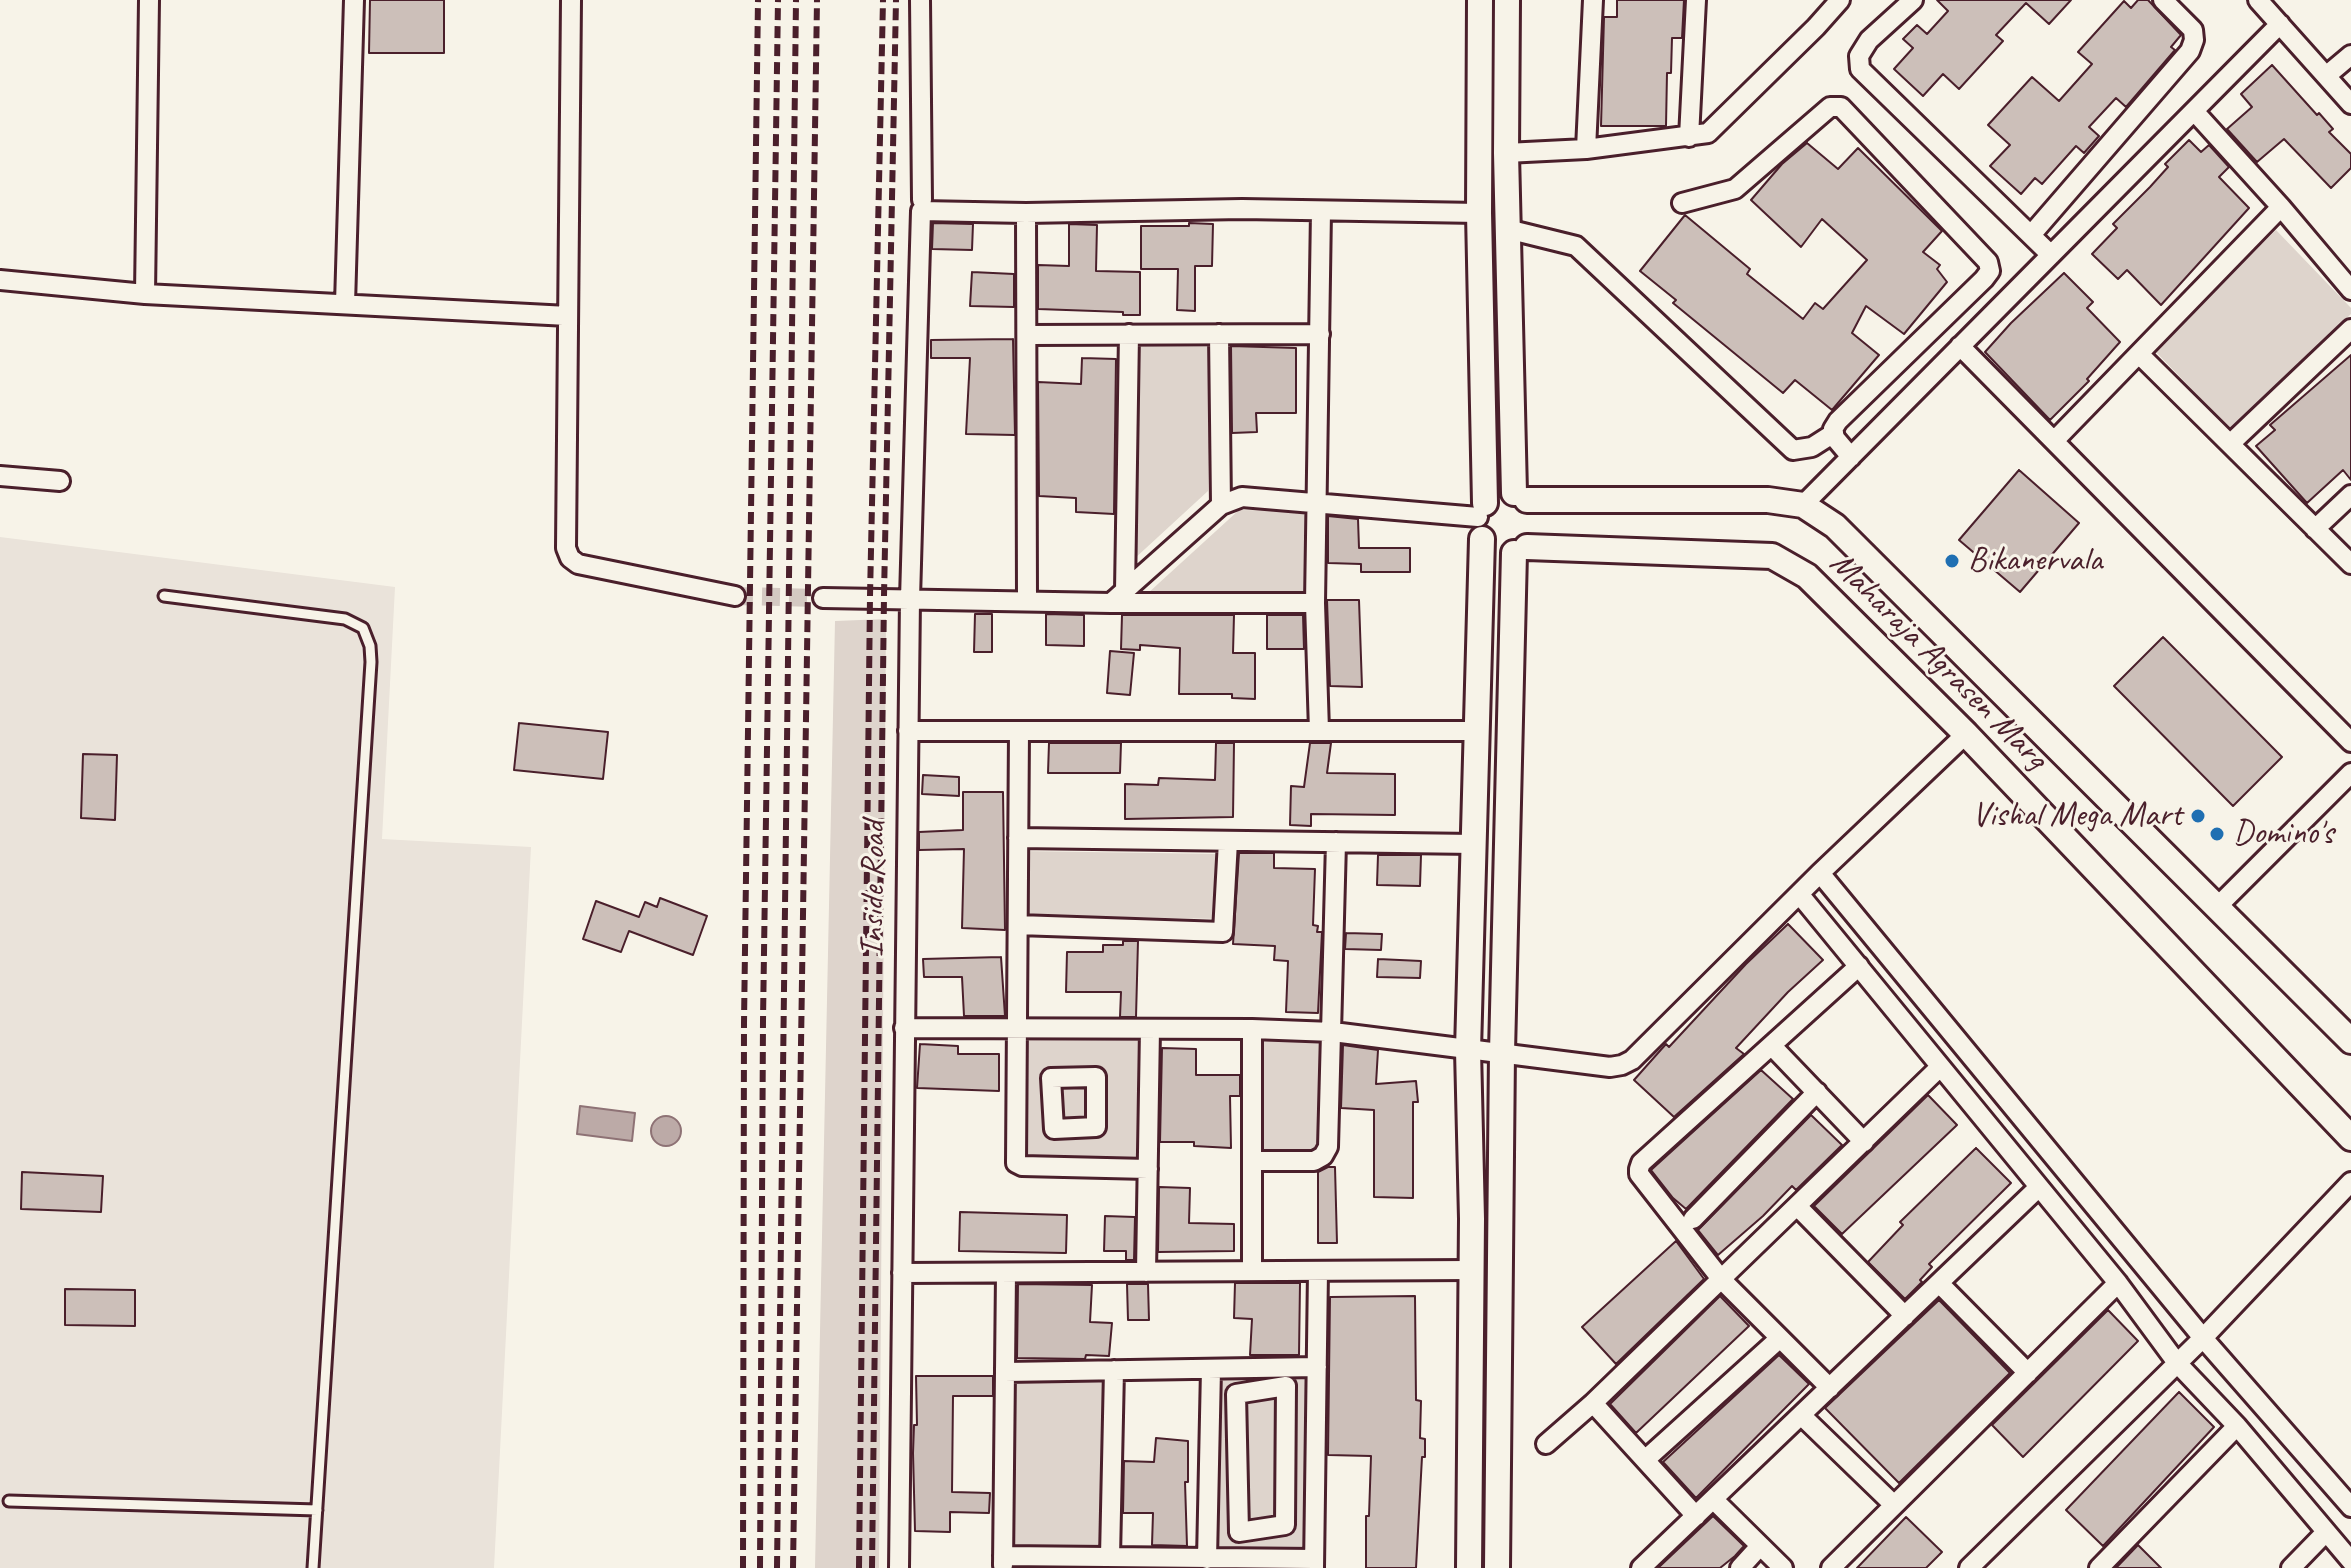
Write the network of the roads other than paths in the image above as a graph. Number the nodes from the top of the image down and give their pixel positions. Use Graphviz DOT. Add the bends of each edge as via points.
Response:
graph roads {
  1 [pos="149,0"];
  2 [pos="354,0"];
  3 [pos="571,0"];
  4 [pos="920,0"];
  5 [pos="1480,0"];
  6 [pos="1507,0"];
  7 [pos="1593,0"];
  8 [pos="1696,0"];
  9 [pos="1840,0"];
  10 [pos="1913,0"];
  11 [pos="2163,0"];
  12 [pos="2258,0"];
  13 [pos="2280,24"];
  14 [pos="2351,55"];
  15 [pos="2326,76"];
  16 [pos="2351,104"];
  17 [pos="2194,111"];
  18 [pos="1689,137"];
  19 [pos="1586,149"];
  20 [pos="1506,153"];
  21 [pos="1682,203"];
  22 [pos="922,206"];
  23 [pos="2281,207"];
  24 [pos="1321,211"];
  25 [pos="1026,213"];
  26 [pos="1479,213"];
  27 [pos="1507,229"];
  28 [pos="2031,235"];
  29 [pos="2051,255"];
  30 [pos="0,280"];
  31 [pos="2351,290"];
  32 [pos="145,294"];
  33 [pos="345,304"];
  34 [pos="568,316"];
  35 [pos="2351,329"];
  36 [pos="1129,334"];
  37 [pos="1219,334"];
  38 [pos="1320,334"];
  39 [pos="1028,335"];
  40 [pos="1960,346"];
  41 [pos="2139,354"];
  42 [pos="1834,433"];
  43 [pos="2054,441"];
  44 [pos="2230,444"];
  45 [pos="1851,457"];
  46 [pos="0,476"];
  47 [pos="60,481"];
  48 [pos="2351,495"];
  49 [pos="1520,497"];
  50 [pos="1317,501"];
  51 [pos="1221,505"];
  52 [pos="1803,505"];
  53 [pos="1482,519"];
  54 [pos="2315,529"];
  55 [pos="1520,550"];
  56 [pos="2351,564"];
  57 [pos="164,596"];
  58 [pos="735,596"];
  59 [pos="1118,597"];
  60 [pos="823,598"];
  61 [pos="910,599"];
  62 [pos="1027,601"];
  63 [pos="1315,603"];
  64 [pos="908,731"];
  65 [pos="1019,731"];
  66 [pos="1319,731"];
  67 [pos="1476,731"];
  68 [pos="1966,734"];
  69 [pos="2351,742"];
  70 [pos="2351,773"];
  71 [pos="1018,838"];
  72 [pos="1228,841"];
  73 [pos="1336,842"];
  74 [pos="1475,844"];
  75 [pos="1820,873"];
  76 [pos="1800,895"];
  77 [pos="2217,907"];
  78 [pos="1018,925"];
  79 [pos="1859,966"];
  80 [pos="904,1028"];
  81 [pos="1016,1028"];
  82 [pos="1150,1029"];
  83 [pos="1252,1029"];
  84 [pos="1333,1032"];
  85 [pos="2351,1041"];
  86 [pos="1772,1046"];
  87 [pos="1468,1050"];
  88 [pos="1502,1052"];
  89 [pos="1940,1067"];
  90 [pos="1817,1092"];
  91 [pos="2351,1138"];
  92 [pos="1864,1142"];
  93 [pos="1252,1161"];
  94 [pos="1148,1169"];
  95 [pos="2351,1182"];
  96 [pos="2039,1187"];
  97 [pos="1797,1206"];
  98 [pos="1499,1218"];
  99 [pos="1472,1219"];
  100 [pos="1693,1219"];
  101 [pos="1471,1270"];
  102 [pos="1252,1271"];
  103 [pos="1318,1271"];
  104 [pos="1146,1272"];
  105 [pos="902,1273"];
  106 [pos="1006,1273"];
  107 [pos="1721,1279"];
  108 [pos="1939,1283"];
  109 [pos="2118,1283"];
  110 [pos="1905,1316"];
  111 [pos="1780,1338"];
  112 [pos="2203,1338"];
  113 [pos="2177,1363"];
  114 [pos="1317,1367"];
  115 [pos="1211,1369"];
  116 [pos="1114,1370"];
  117 [pos="1005,1372"];
  118 [pos="2028,1373"];
  119 [pos="1830,1388"];
  120 [pos="1236,1394"];
  121 [pos="1593,1403"];
  122 [pos="1801,1415"];
  123 [pos="2237,1426"];
  124 [pos="1546,1444"];
  125 [pos="1645,1460"];
  126 [pos="1713,1499"];
  127 [pos="9,1501"];
  128 [pos="1894,1505"];
  129 [pos="2351,1507"];
  130 [pos="317,1510"];
  131 [pos="1696,1516"];
  132 [pos="2326,1532"];
  133 [pos="1760,1546"];
  134 [pos="1110,1557"];
  135 [pos="1207,1559"];
  136 [pos="2351,1561"];
  137 [pos="1002,1562"];
  138 [pos="1314,1564"];
  139 [pos="313,1568"];
  140 [pos="899,1568"];
  141 [pos="1469,1568"];
  142 [pos="1497,1568"];
  143 [pos="1641,1568"];
  144 [pos="1740,1568"];
  145 [pos="1783,1568"];
  146 [pos="1831,1568"];
  147 [pos="1969,1568"];
  148 [pos="2099,1568"];
  149 [pos="2291,1568"];
  1 -- 32 [label="street"];
  2 -- 33 [label="street"];
  3 -- 34 [label="street"];
  4 -- 22 [label="street, Inside Road"];
  5 -- 26 [label="street"];
  6 -- 20 [label="street"];
  7 -- 19 [label="street"];
  8 -- 18 [label="street"];
  9 -- 18 [label="street" via="1710,131"];
  10 -- 28 [label="street" via="1869,40 1859,56 1860,69"];
  11 -- 28 [label="street" via="2193,30 2190,51"];
  12 -- 13 [label="street"];
  13 -- 15 [label="street"];
  13 -- 17 [label="street"];
  14 -- 15 [label="street"];
  15 -- 16 [label="street"];
  17 -- 23 [label="street"];
  17 -- 29 [label="street"];
  18 -- 19 [label="street"];
  19 -- 20 [label="street"];
  20 -- 27 [label="street"];
  21 -- 42 [label="street" via="1735,189 1830,107 1841,107 1988,262 1990,271 1984,279 1838,421"];
  22 -- 25 [label="street"];
  22 -- 61 [label="street, Inside Road"];
  23 -- 31 [label="street"];
  23 -- 41 [label="street"];
  24 -- 25 [label="street"];
  24 -- 26 [label="street"];
  24 -- 38 [label="street"];
  25 -- 39 [label="street"];
  26 -- 53 [label="street"];
  27 -- 42 [label="street" via="1576,246 1793,450 1812,447"];
  27 -- 49 [label="street"];
  28 -- 29 [label="street"];
  29 -- 40 [label="street"];
  30 -- 32 [label="street"];
  32 -- 33 [label="street"];
  33 -- 34 [label="street"];
  34 -- 58 [label="street" via="570,558 578,564"];
  35 -- 44 [label="street"];
  36 -- 37 [label="street"];
  36 -- 39 [label="street"];
  36 -- 59 [label="street"];
  37 -- 38 [label="street"];
  37 -- 51 [label="street"];
  38 -- 50 [label="street"];
  39 -- 62 [label="street"];
  40 -- 43 [label="street"];
  40 -- 45 [label="street"];
  41 -- 43 [label="street"];
  41 -- 44 [label="street"];
  42 -- 45 [label="street"];
  43 -- 69 [label="street"];
  44 -- 54 [label="street"];
  45 -- 52 [label="street"];
  46 -- 47 [label="street"];
  48 -- 54 [label="street"];
  49 -- 52 [label="street, Maharaja Agrasen Marg" via="1768,500"];
  49 -- 53 [label="street" via="1501,494"];
  49 -- 55 [label="street" via="1537,520 1537,530"];
  50 -- 51 [label="street" via="1242,497"];
  50 -- 53 [label="street"];
  50 -- 63 [label="street"];
  51 -- 59 [label="street"];
  52 -- 77 [label="street, Maharaja Agrasen Marg" via="1835,526"];
  53 -- 55 [label="street" via="1489,547 1498,552"];
  53 -- 67 [label="street"];
  54 -- 56 [label="street"];
  55 -- 68 [label="street, Maharaja Agrasen Marg" via="1772,556 1807,576"];
  55 -- 88 [label="street"];
  57 -- 130 [label="lane" via="345,619 363,628 370,646"];
  59 -- 62 [label="street"];
  59 -- 63 [label="street"];
  60 -- 61 [label="street"];
  61 -- 62 [label="street"];
  61 -- 64 [label="street, Inside Road"];
  63 -- 66 [label="street"];
  64 -- 65 [label="street"];
  64 -- 80 [label="street, Inside Road"];
  65 -- 66 [label="street"];
  65 -- 71 [label="street"];
  66 -- 67 [label="street"];
  67 -- 74 [label="street"];
  68 -- 75 [label="street"];
  68 -- 91 [label="street, Maharaja Agrasen Marg"];
  70 -- 77 [label="street"];
  71 -- 72 [label="street"];
  71 -- 78 [label="street"];
  72 -- 73 [label="street"];
  72 -- 78 [label="street" via="1223,932"];
  73 -- 74 [label="street"];
  73 -- 84 [label="street"];
  74 -- 87 [label="street"];
  75 -- 76 [label="street"];
  75 -- 112 [label="street"];
  76 -- 79 [label="street"];
  76 -- 88 [label="street" via="1632,1060 1610,1067"];
  77 -- 85 [label="street, Maharaja Agrasen Marg"];
  78 -- 81 [label="street"];
  79 -- 86 [label="street"];
  79 -- 89 [label="street"];
  80 -- 81 [label="street"];
  80 -- 105 [label="street, Inside Road"];
  81 -- 82 [label="street"];
  81 -- 94 [label="street" via="1016,1163"];
  82 -- 83 [label="street"];
  82 -- 94 [label="street"];
  83 -- 84 [label="street"];
  83 -- 93 [label="street"];
  84 -- 87 [label="street"];
  84 -- 93 [label="street" via="1328,1147 1323,1156 1314,1161"];
  86 -- 90 [label="street"];
  86 -- 107 [label="street" via="1639,1169"];
  87 -- 88 [label="street"];
  87 -- 99 [label="street"];
  88 -- 98 [label="street"];
  89 -- 92 [label="street"];
  89 -- 96 [label="street"];
  90 -- 92 [label="street"];
  90 -- 100 [label="street"];
  92 -- 97 [label="street"];
  93 -- 102 [label="street"];
  94 -- 104 [label="street"];
  95 -- 112 [label="street"];
  96 -- 108 [label="street"];
  96 -- 109 [label="street"];
  97 -- 107 [label="street"];
  97 -- 110 [label="street"];
  98 -- 99 [label="street"];
  98 -- 142 [label="street"];
  99 -- 101 [label="street"];
  101 -- 103 [label="street"];
  101 -- 141 [label="street"];
  102 -- 103 [label="street"];
  102 -- 104 [label="street"];
  103 -- 114 [label="street"];
  104 -- 106 [label="street"];
  105 -- 106 [label="street"];
  105 -- 140 [label="street, Inside Road"];
  106 -- 117 [label="street"];
  107 -- 111 [label="street"];
  107 -- 121 [label="street"];
  108 -- 110 [label="street"];
  108 -- 118 [label="street"];
  109 -- 113 [label="street"];
  109 -- 118 [label="street"];
  110 -- 119 [label="street"];
  111 -- 119 [label="street"];
  111 -- 125 [label="street"];
  112 -- 113 [label="street"];
  112 -- 129 [label="street"];
  113 -- 123 [label="street"];
  113 -- 147 [label="street"];
  114 -- 115 [label="street"];
  114 -- 138 [label="street"];
  115 -- 116 [label="street"];
  115 -- 135 [label="street"];
  116 -- 117 [label="street"];
  116 -- 134 [label="street"];
  117 -- 137 [label="street"];
  118 -- 128 [label="street"];
  119 -- 122 [label="street"];
  120 -- 120 [label="street" via="1286,1386 1285,1525 1239,1532"];
  121 -- 124 [label="street"];
  121 -- 125 [label="street"];
  122 -- 126 [label="street"];
  122 -- 128 [label="street"];
  123 -- 132 [label="street"];
  123 -- 148 [label="street"];
  125 -- 131 [label="street"];
  126 -- 131 [label="street"];
  126 -- 133 [label="street"];
  127 -- 130 [label="lane"];
  128 -- 146 [label="street"];
  130 -- 139 [label="lane"];
  131 -- 143 [label="street"];
  132 -- 136 [label="street"];
  132 -- 149 [label="street"];
  133 -- 144 [label="street"];
  133 -- 145 [label="street"];
  134 -- 135 [label="street"];
  134 -- 137 [label="street"];
  135 -- 138 [label="street"];
}
